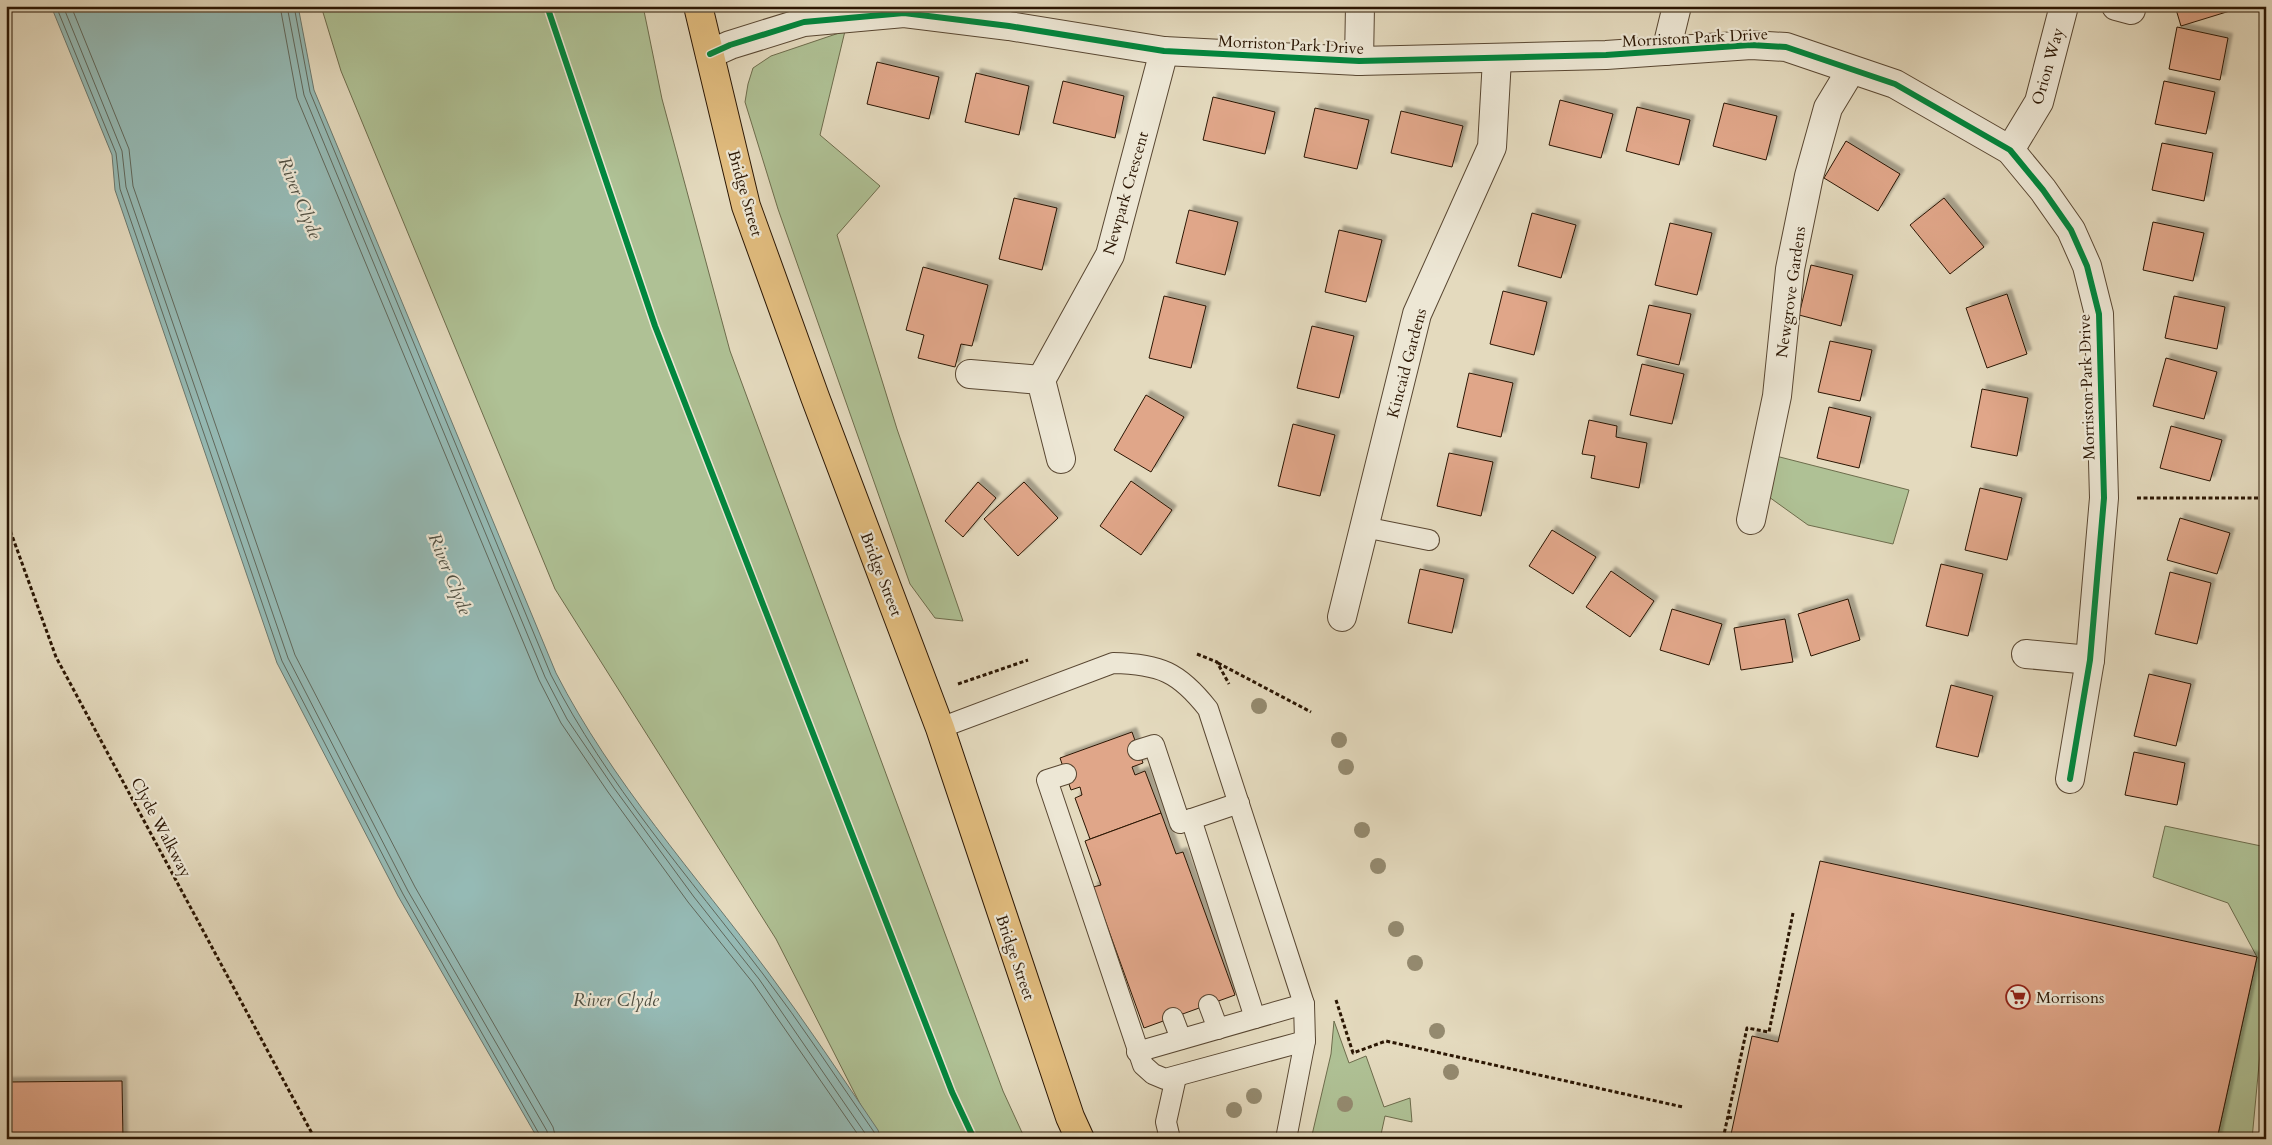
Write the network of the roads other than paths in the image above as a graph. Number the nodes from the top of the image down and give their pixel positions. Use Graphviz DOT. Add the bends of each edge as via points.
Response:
graph roads {
  1 [pos="698,6"];
  2 [pos="1360,6"];
  3 [pos="1677,6"];
  4 [pos="2064,6"];
  5 [pos="1011,16"];
  6 [pos="1666,51"];
  7 [pos="1164,52"];
  8 [pos="710,54"];
  9 [pos="1498,59"];
  10 [pos="1359,61"];
  11 [pos="1851,70"];
  12 [pos="2010,150"];
  13 [pos="970,374"];
  14 [pos="1041,380"];
  15 [pos="1061,459"];
  16 [pos="1751,520"];
  17 [pos="1364,527"];
  18 [pos="1429,540"];
  19 [pos="1342,617"];
  20 [pos="2026,654"];
  21 [pos="2090,660"];
  22 [pos="940,728"];
  23 [pos="1138,750"];
  24 [pos="1066,774"];
  25 [pos="2070,779"];
  26 [pos="1239,803"];
  27 [pos="1179,823"];
  28 [pos="1304,1004"];
  29 [pos="1209,1005"];
  30 [pos="1173,1018"];
  31 [pos="1255,1018"];
  32 [pos="1218,1029"];
  33 [pos="1181,1039"];
  34 [pos="1305,1041"];
  35 [pos="1137,1052"];
  36 [pos="1176,1077"];
  37 [pos="1080,1139"];
  38 [pos="1170,1139"];
  39 [pos="1286,1139"];
  1 -- 8 [label="main road, Bridge Street"];
  2 -- 10 [label="street"];
  3 -- 6 [label="street"];
  4 -- 12 [label="street, Orion Way" via="2040,102"];
  5 -- 7 [label="street, Morriston Park Drive"];
  5 -- 8 [label="street, Morriston Park Drive" via="904,13 804,22"];
  6 -- 9 [label="street, Morriston Park Drive"];
  6 -- 11 [label="street, Morriston Park Drive" via="1751,45 1786,47"];
  7 -- 10 [label="street, Morriston Park Drive"];
  7 -- 14 [label="street, Newpark Crescent" via="1110,255"];
  8 -- 22 [label="main road, Bridge Street" via="746,206"];
  9 -- 10 [label="street, Morriston Park Drive"];
  9 -- 17 [label="street, Kincaid Gardens" via="1492,147 1417,314"];
  11 -- 12 [label="street, Morriston Park Drive" via="1895,84"];
  11 -- 16 [label="street, Newgrove Gardens" via="1828,108 1809,176 1790,269 1777,396"];
  12 -- 21 [label="street, Morriston Park Drive" via="2071,230 2087,266 2099,314 2104,498"];
  13 -- 14 [label="street"];
  14 -- 15 [label="street"];
  17 -- 18 [label="lane"];
  17 -- 19 [label="street, Kincaid Gardens"];
  20 -- 21 [label="street"];
  21 -- 25 [label="street, Morriston Park Drive"];
  22 -- 26 [label="lane" via="1113,663 1141,664 1167,672 1190,687 1208,709"];
  22 -- 37 [label="main road, Bridge Street"];
  23 -- 27 [label="lane" via="1154,744"];
  24 -- 35 [label="lane" via="1047,780 1082,859"];
  26 -- 27 [label="lane"];
  26 -- 28 [label="lane"];
  27 -- 31 [label="lane"];
  28 -- 31 [label="lane"];
  28 -- 34 [label="lane"];
  29 -- 32 [label="lane"];
  30 -- 33 [label="lane"];
  31 -- 32 [label="lane"];
  32 -- 33 [label="lane"];
  33 -- 35 [label="lane"];
  34 -- 36 [label="lane"];
  34 -- 39 [label="lane"];
  35 -- 36 [label="lane" via="1143,1065 1153,1074 1165,1079"];
  36 -- 38 [label="lane" via="1166,1122"];
}
